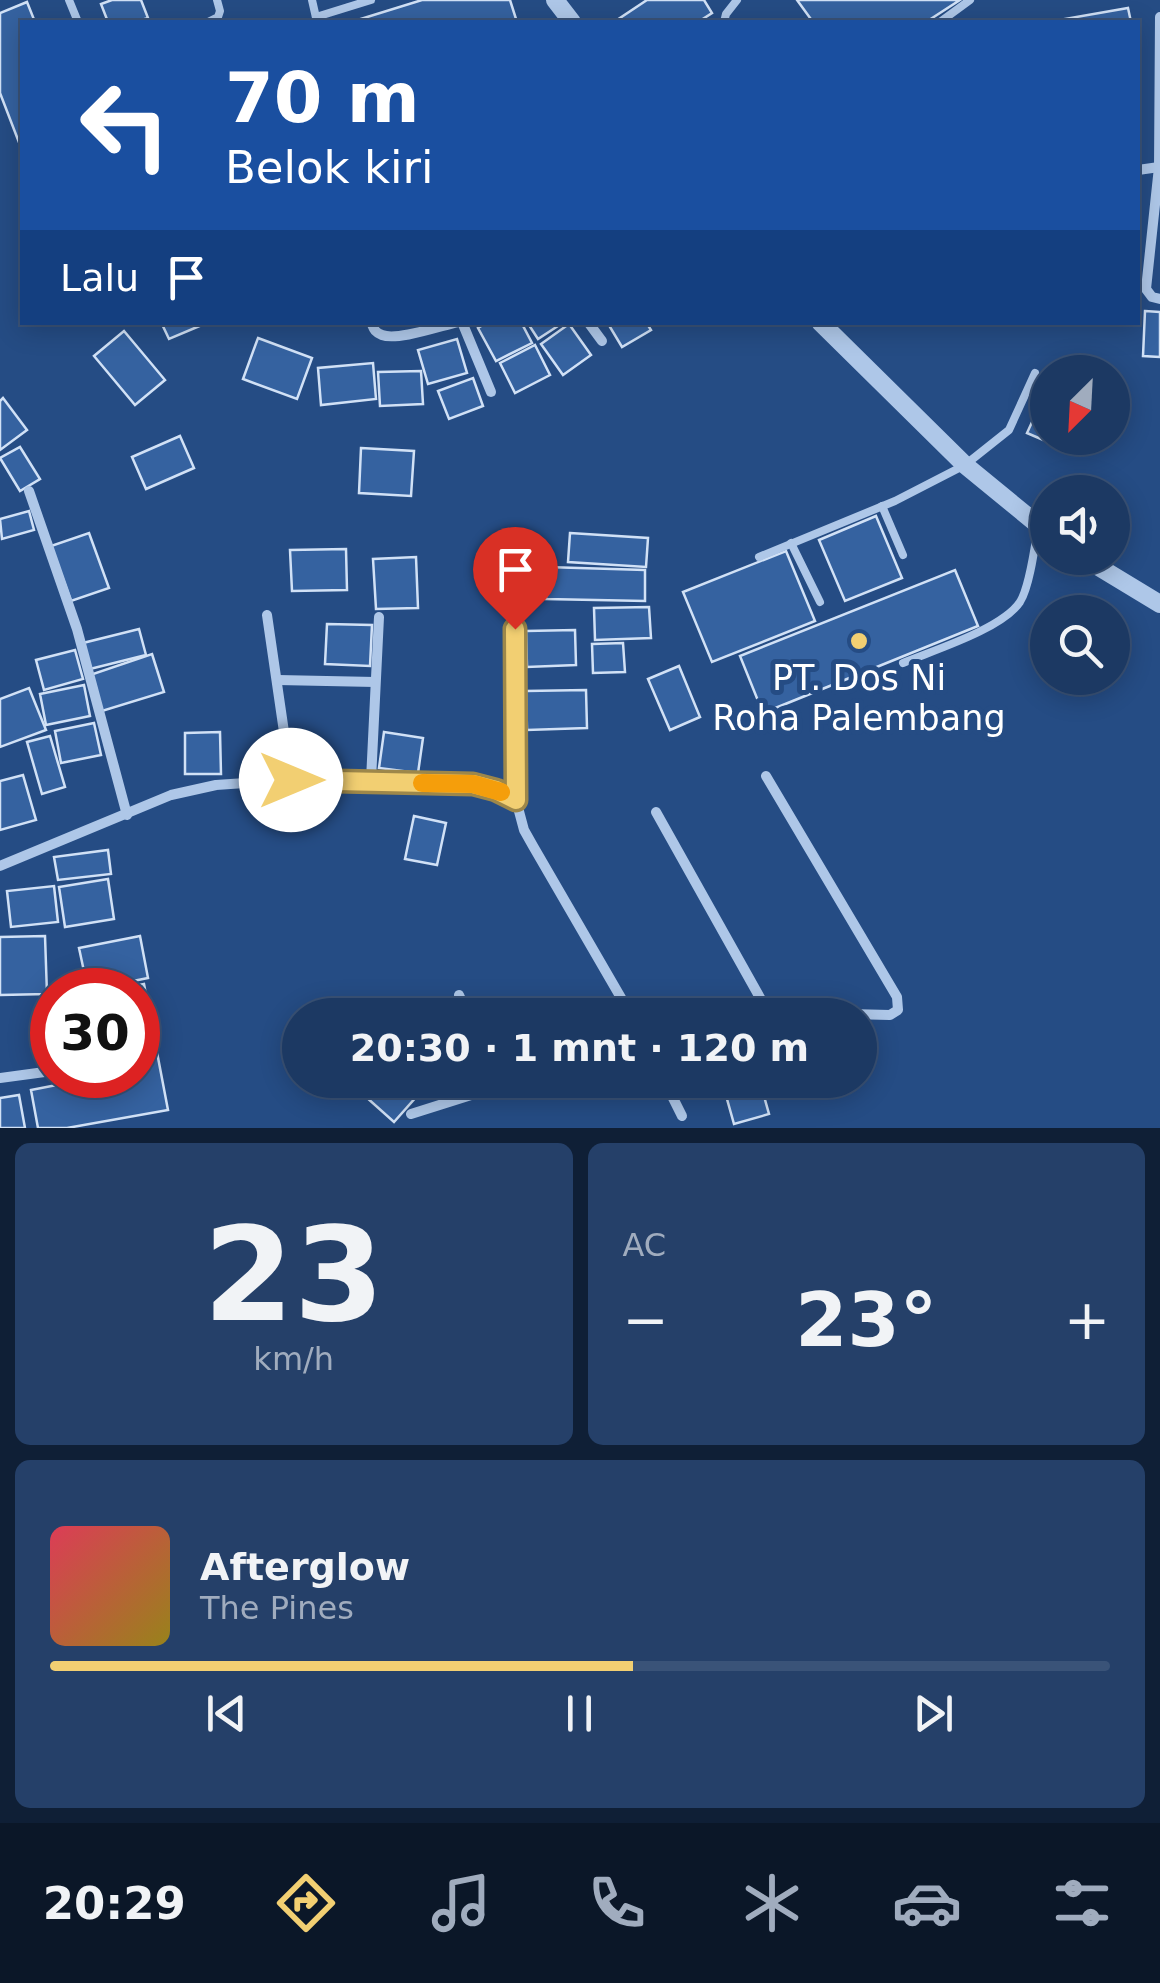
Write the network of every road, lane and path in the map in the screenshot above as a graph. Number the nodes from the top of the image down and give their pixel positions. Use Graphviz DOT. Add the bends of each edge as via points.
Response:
graph roads {
  1 [pos="312,0"];
  2 [pos="371,0"];
  3 [pos="555,0"];
  4 [pos="970,0"];
  5 [pos="1160,17"];
  6 [pos="317,20"];
  7 [pos="570,20"];
  8 [pos="943,20"];
  9 [pos="1158,167"];
  10 [pos="1158,189"];
  11 [pos="1160,299"];
  12 [pos="371,325"];
  13 [pos="446,325"];
  14 [pos="461,325"];
  15 [pos="590,325"];
  16 [pos="823,325"];
  17 [pos="602,341"];
  18 [pos="1030,384"];
  19 [pos="490,392"];
  20 [pos="965,465"];
  21 [pos="29,491"];
  22 [pos="882,506"];
  23 [pos="1030,518"];
  24 [pos="791,543"];
  25 [pos="903,555"];
  26 [pos="759,557"];
  27 [pos="1030,568"];
  28 [pos="1112,575"];
  29 [pos="820,602"];
  30 [pos="1160,604"];
  31 [pos="267,615"];
  32 [pos="379,617"];
  33 [pos="515,629"];
  34 [pos="903,663"];
  35 [pos="278,680"];
  36 [pos="375,682"];
  37 [pos="766,776"];
  38 [pos="291,780"];
  39 [pos="370,780"];
  40 [pos="516,800"];
  41 [pos="656,812"];
  42 [pos="127,815"];
  43 [pos="0,866"];
  44 [pos="459,995"];
  45 [pos="460,998"];
  46 [pos="621,998"];
  47 [pos="760,998"];
  48 [pos="877,1016"];
  49 [pos="30,1074"];
  50 [pos="0,1078"];
  51 [pos="458,1098"];
  52 [pos="673,1098"];
  53 [pos="411,1114"];
  54 [pos="682,1116"];
  1 -- 6 [label="lane"];
  2 -- 6 [label="lane"];
  3 -- 7 [label="street"];
  4 -- 8 [label="lane"];
  5 -- 9 [label="street"];
  9 -- 10 [label="street"];
  10 -- 11 [label="street" via="1146,289"];
  12 -- 13 [label="street" via="396,336"];
  14 -- 19 [label="street"];
  15 -- 17 [label="street"];
  16 -- 20 [label="street"];
  18 -- 20 [label="lane" via="1009,430"];
  20 -- 22 [label="lane"];
  20 -- 23 [label="street"];
  21 -- 42 [label="street" via="77,629"];
  22 -- 24 [label="lane"];
  22 -- 25 [label="lane"];
  24 -- 26 [label="lane"];
  24 -- 29 [label="lane"];
  27 -- 34 [label="lane" via="1022,600 994,625"];
  28 -- 30 [label="street"];
  31 -- 35 [label="street"];
  32 -- 36 [label="street"];
  33 -- 40 [label="street"];
  35 -- 36 [label="street"];
  35 -- 38 [label="street"];
  36 -- 39 [label="street"];
  37 -- 48 [label="street" via="897,997 898,1010"];
  38 -- 39 [label="street"];
  38 -- 42 [label="street" via="216,785"];
  39 -- 40 [label="street" via="473,784"];
  40 -- 46 [label="street" via="524,830"];
  41 -- 47 [label="street"];
  42 -- 43 [label="street"];
  44 -- 45 [label="street"];
  49 -- 50 [label="street"];
  51 -- 53 [label="street"];
  52 -- 54 [label="street"];
}
